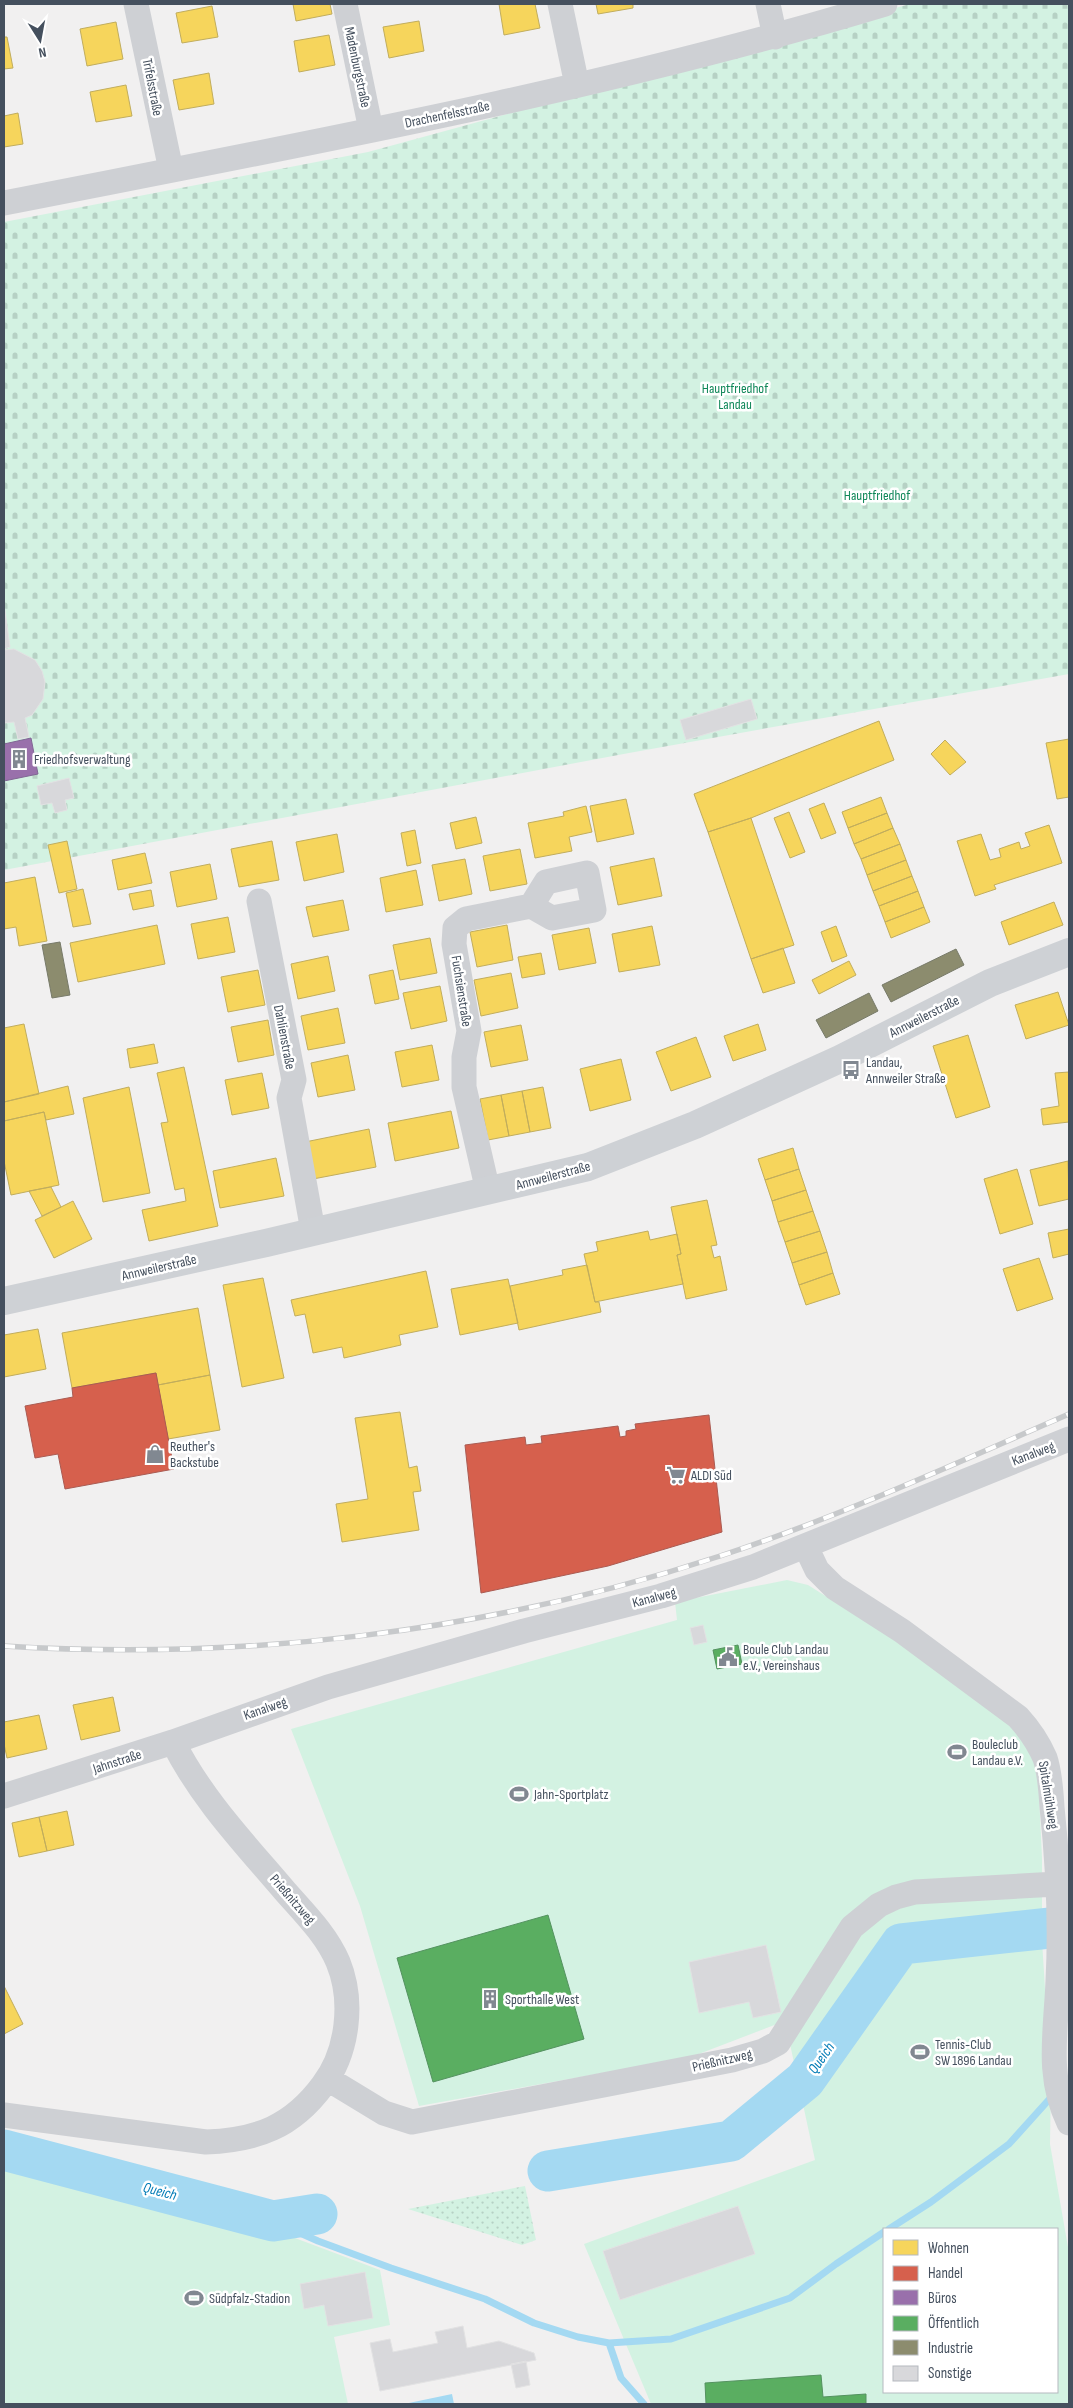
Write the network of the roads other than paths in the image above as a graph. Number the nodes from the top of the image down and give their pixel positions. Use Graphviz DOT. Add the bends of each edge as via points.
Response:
graph roads {
  1 [pos="136,4"];
  2 [pos="345,4"];
  3 [pos="560,4"];
  4 [pos="768,4"];
  5 [pos="885,4"];
  6 [pos="775,37"];
  7 [pos="577,85"];
  8 [pos="371,130"];
  9 [pos="171,170"];
  10 [pos="4,203"];
  11 [pos="258,902"];
  12 [pos="531,906"];
  13 [pos="1069,952"];
  14 [pos="488,1192"];
  15 [pos="313,1231"];
  16 [pos="4,1301"];
  17 [pos="1069,1439"];
  18 [pos="806,1547"];
  19 [pos="228,1722"];
  20 [pos="173,1742"];
  21 [pos="4,1796"];
  22 [pos="1057,1894"];
  23 [pos="328,2078"];
  24 [pos="1064,2113"];
  25 [pos="4,2115"];
  1 -- 9 [label="street, Trifelsstraße"];
  2 -- 8 [label="street, Madenburgstraße"];
  3 -- 7 [label="street"];
  4 -- 6 [label="street"];
  5 -- 6 [label="street, Drachenfelsstraße"];
  6 -- 7 [label="street, Drachenfelsstraße"];
  7 -- 8 [label="street, Drachenfelsstraße"];
  8 -- 9 [label="street, Drachenfelsstraße"];
  9 -- 10 [label="street, Drachenfelsstraße"];
  11 -- 15 [label="street, Dahlienstraße" via="294,1080 288,1098"];
  12 -- 14 [label="street, Fuchsienstraße" via="466,919 455,928 454,944 469,1031 464,1057 464,1087"];
  13 -- 14 [label="street, Annweilerstraße" via="990,983 808,1074 654,1142 588,1167"];
  14 -- 15 [label="street, Annweilerstraße"];
  15 -- 16 [label="street, Annweilerstraße"];
  17 -- 18 [label="street, Kanalweg"];
  18 -- 19 [label="street, Kanalweg" via="661,1596 425,1658"];
  18 -- 22 [label="street, Spitalmühlweg" via="817,1570 835,1588 910,1637 1018,1717 1030,1730 1049,1774"];
  19 -- 20 [label="street, Jahnstraße"];
  20 -- 21 [label="street, Jahnstraße"];
  20 -- 23 [label="street, Prießnitzweg" via="198,1787 319,1930 338,1964 345,1989 345,2030 341,2049"];
  22 -- 23 [label="street, Prießnitzweg" via="915,1892 879,1905 852,1927 778,2043 732,2060 412,2122 384,2113"];
  22 -- 24 [label="street, Spitalmühlweg" via="1054,2062"];
  23 -- 25 [label="street, Prießnitzweg" via="315,2097 287,2120 254,2137 233,2140 206,2142"];
}
